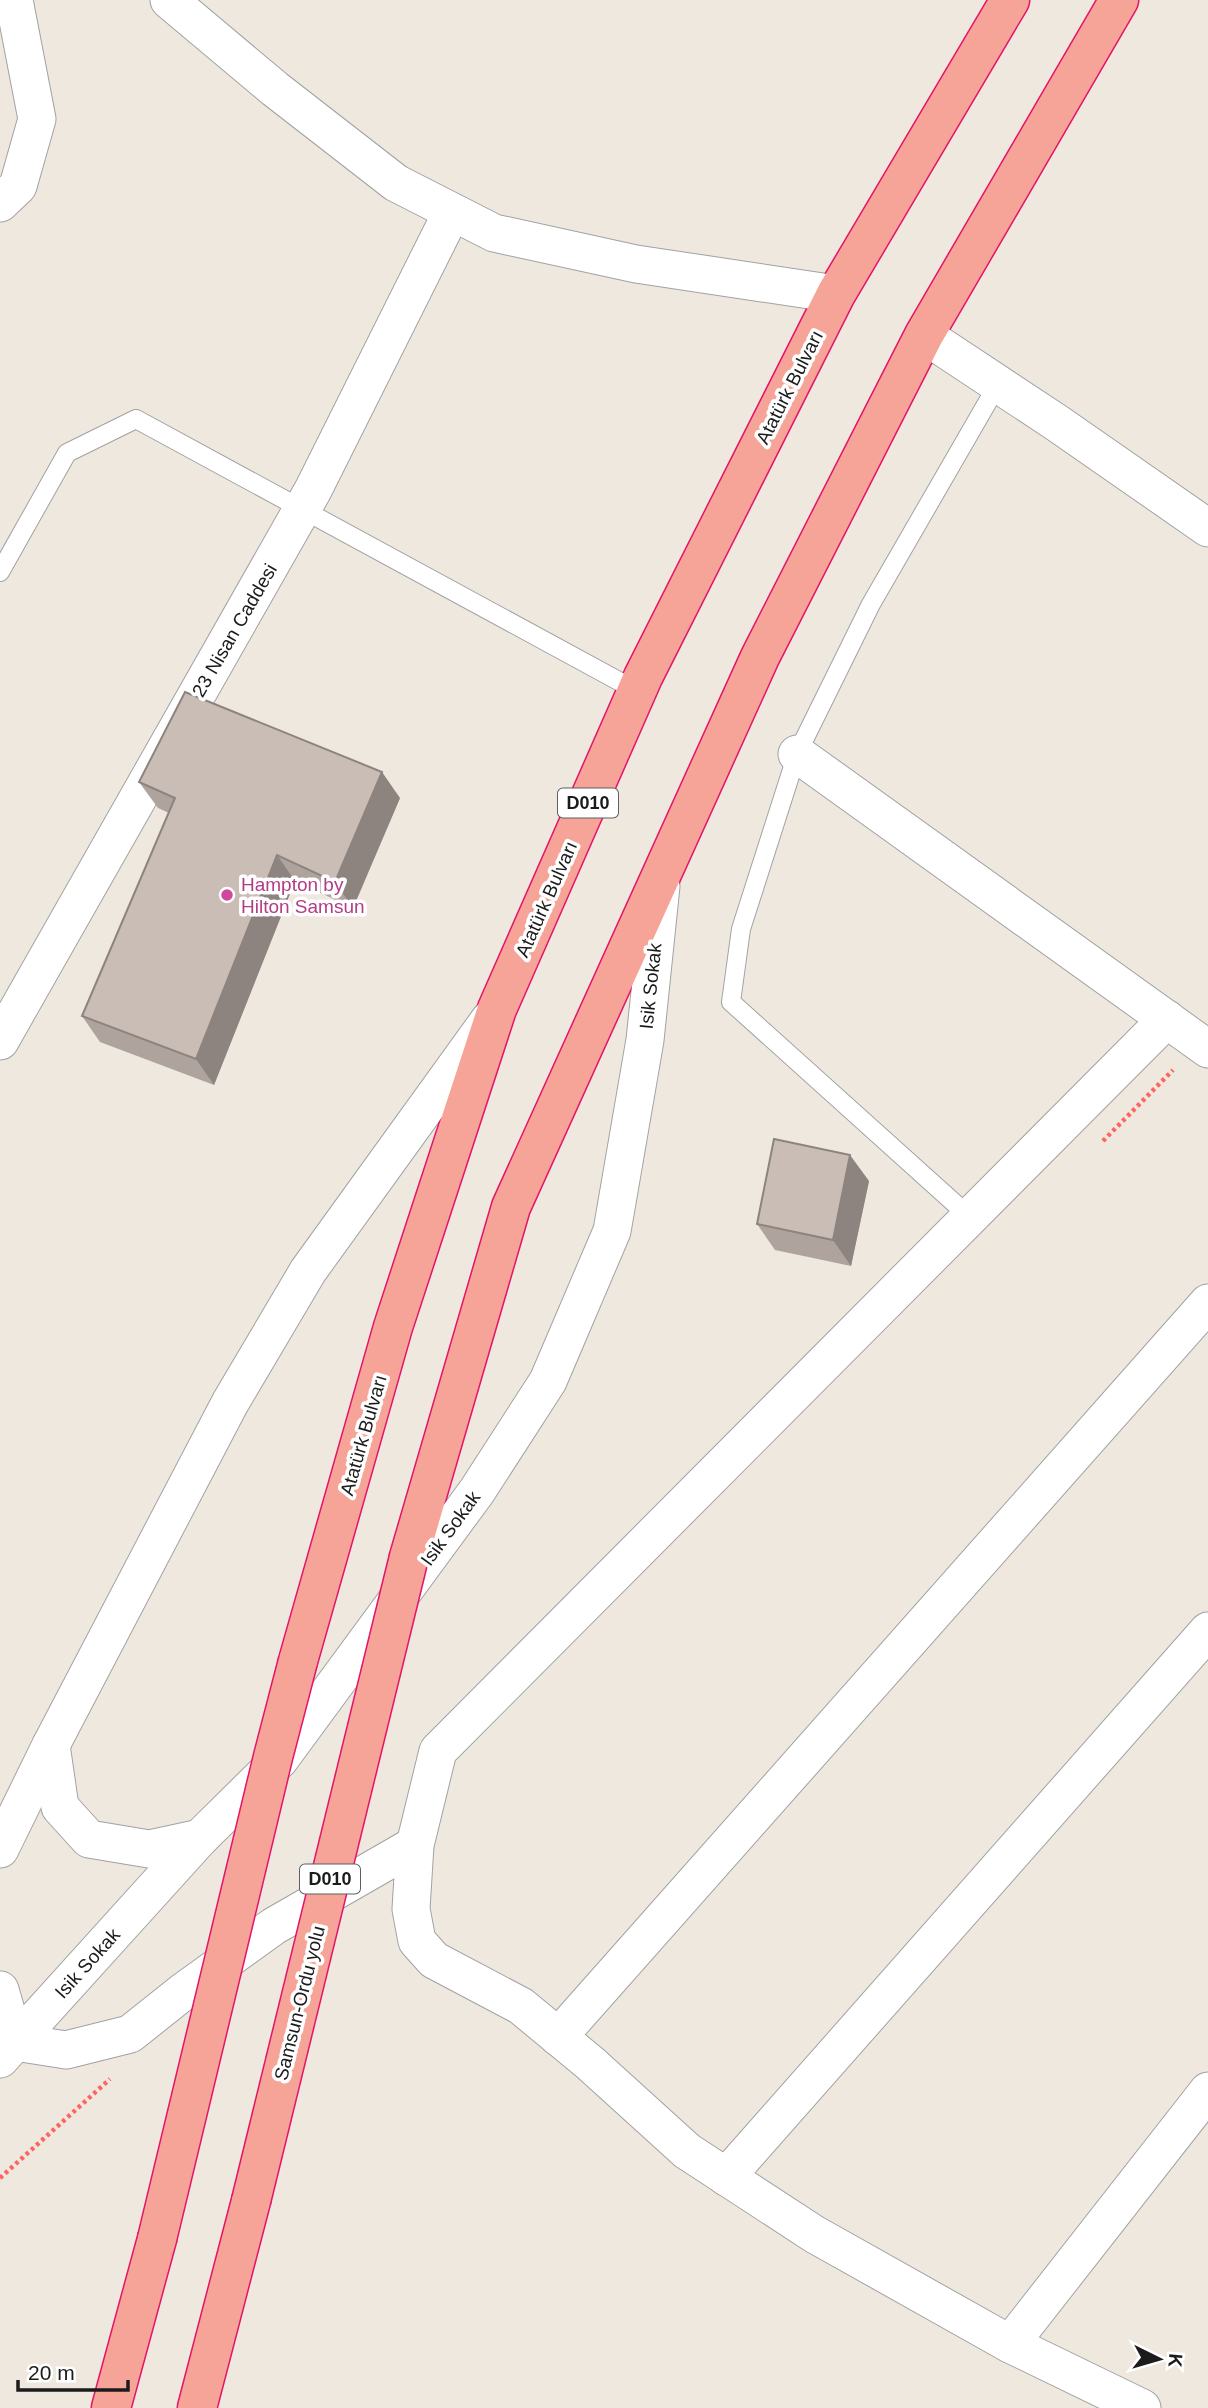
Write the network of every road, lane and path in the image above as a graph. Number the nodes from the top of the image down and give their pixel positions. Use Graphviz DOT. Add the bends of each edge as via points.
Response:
graph roads {
  1 [pos="14,0"];
  2 [pos="169,0"];
  3 [pos="1010,0"];
  4 [pos="1119,0"];
  5 [pos="0,203"];
  6 [pos="452,212"];
  7 [pos="836,294"];
  8 [pos="924,335"];
  9 [pos="998,384"];
  10 [pos="303,508"];
  11 [pos="1208,528"];
  12 [pos="0,572"];
  13 [pos="637,691"];
  14 [pos="797,754"];
  15 [pos="662,878"];
  16 [pos="497,1009"];
  17 [pos="1167,1020"];
  18 [pos="0,1041"];
  19 [pos="1208,1049"];
  20 [pos="971,1218"];
  21 [pos="1208,1303"];
  22 [pos="1208,1631"];
  23 [pos="51,1745"];
  24 [pos="200,1838"];
  25 [pos="415,1845"];
  26 [pos="0,1849"];
  27 [pos="0,1990"];
  28 [pos="558,2036"];
  29 [pos="8,2050"];
  30 [pos="1208,2091"];
  31 [pos="726,2177"];
  32 [pos="1010,2344"];
  33 [pos="111,2408"];
  34 [pos="197,2408"];
  35 [pos="1142,2408"];
  1 -- 5 [label="street" via="37,119 18,186"];
  2 -- 6 [label="street" via="396,183"];
  3 -- 7 [label="highway, Atatürk Bulvarı / D010"];
  4 -- 8 [label="highway, D010"];
  6 -- 7 [label="street" via="494,233 636,264"];
  6 -- 10 [label="street, 23 Nisan Caddesi"];
  7 -- 13 [label="highway, Atatürk Bulvarı / D010"];
  8 -- 9 [label="street"];
  8 -- 15 [label="highway, D010" via="760,657"];
  9 -- 11 [label="street"];
  9 -- 14 [label="lane" via="871,604"];
  10 -- 12 [label="lane" via="136,419 67,453"];
  10 -- 13 [label="lane"];
  10 -- 18 [label="street, 23 Nisan Caddesi"];
  13 -- 16 [label="highway, Atatürk Bulvarı / D010"];
  14 -- 17 [label="street"];
  14 -- 20 [label="lane" via="741,929 731,1002"];
  15 -- 24 [label="street, Isik Sokak" via="645,1040 612,1231 548,1381 477,1491 280,1759"];
  15 -- 34 [label="highway, Samsun-Ordu yolu / D010, bridge" via="511,1207 408,1556"];
  16 -- 23 [label="street" via="308,1270 230,1402"];
  16 -- 33 [label="highway, Atatürk Bulvarı / D010, bridge" via="393,1327 298,1661 157,2239"];
  17 -- 19 [label="street"];
  17 -- 20 [label="street"];
  20 -- 25 [label="street" via="438,1751"];
  21 -- 28 [label="street"];
  22 -- 31 [label="street"];
  23 -- 24 [label="street" via="61,1807 89,1839 149,1849"];
  23 -- 26 [label="street"];
  24 -- 29 [label="street, Isik Sokak"];
  25 -- 28 [label="street" via="411,1909 417,1941 434,1960 521,2007"];
  25 -- 29 [label="street" via="274,1926 130,2034 66,2049"];
  27 -- 29 [label="street"];
  28 -- 31 [label="street" via="687,2151"];
  30 -- 32 [label="street"];
  31 -- 32 [label="street" via="814,2234"];
  32 -- 35 [label="street"];
}
